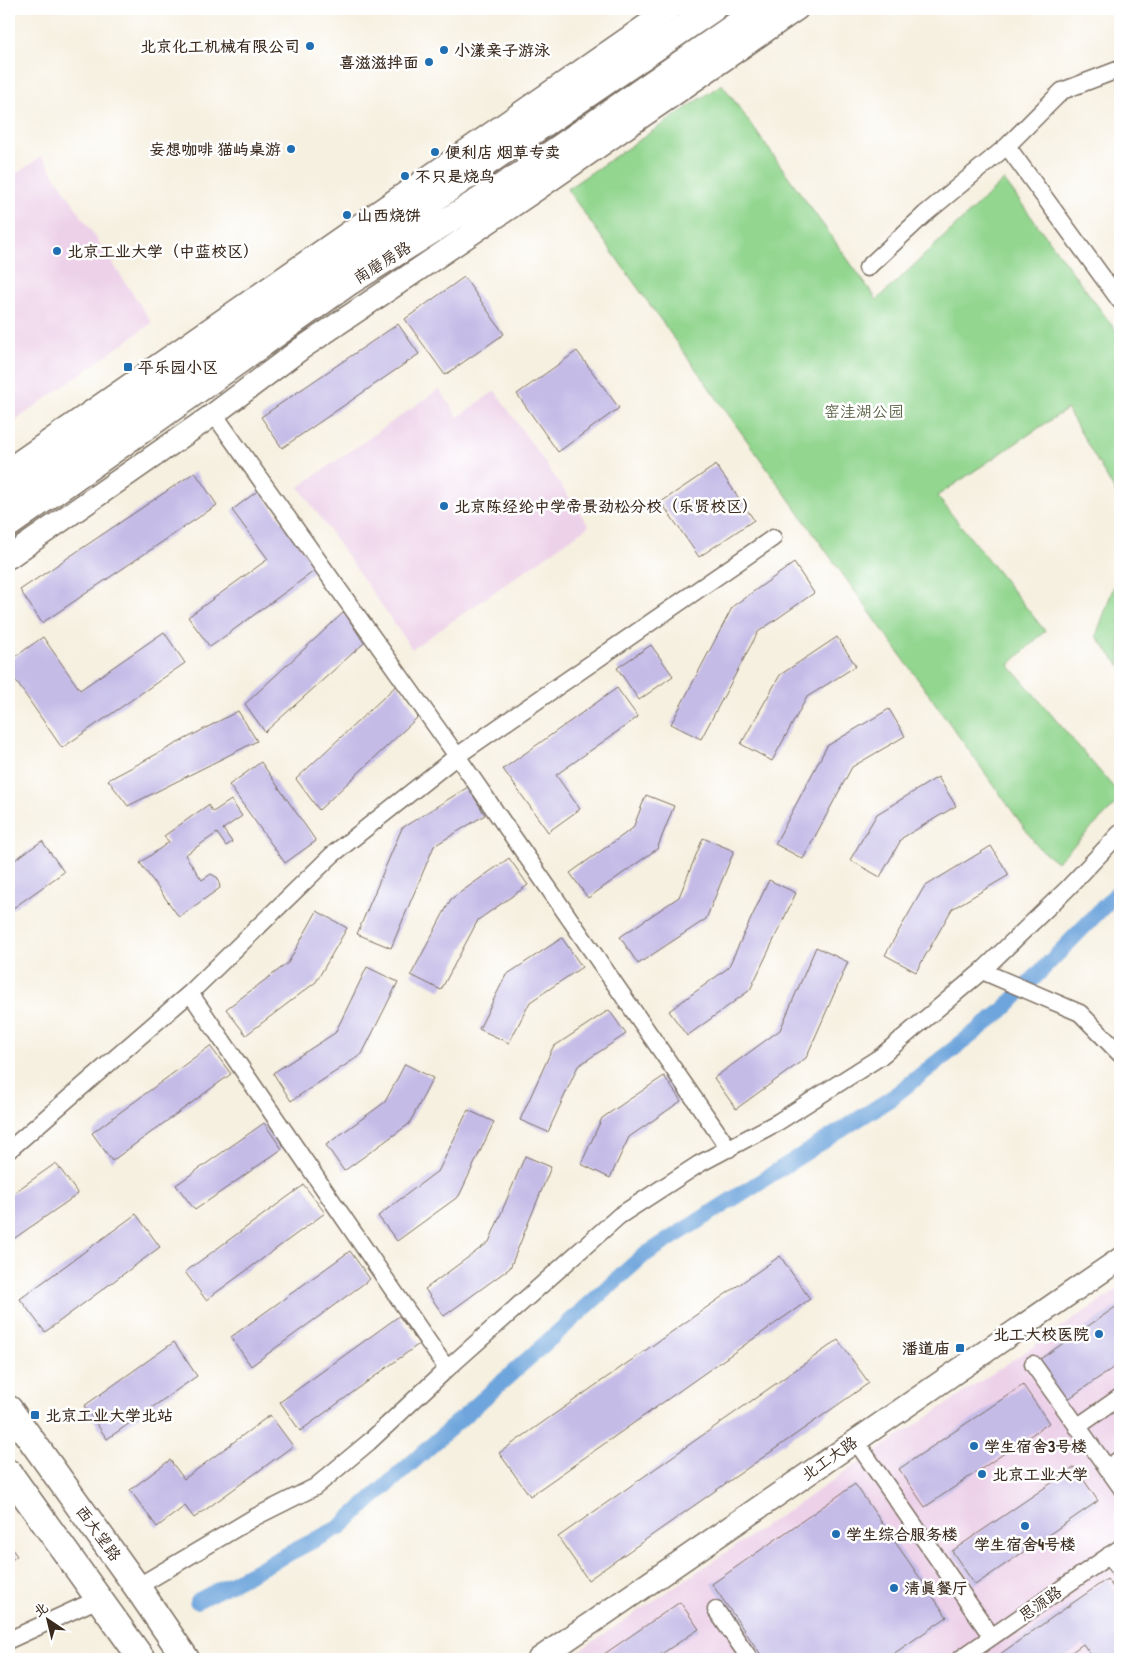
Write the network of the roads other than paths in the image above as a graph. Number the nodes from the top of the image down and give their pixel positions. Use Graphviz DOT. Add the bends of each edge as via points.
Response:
graph roads {
  1 [pos="670,9"];
  2 [pos="712,9"];
  3 [pos="760,9"];
  4 [pos="797,9"];
  5 [pos="1120,69"];
  6 [pos="1007,146"];
  7 [pos="360,249"];
  8 [pos="867,268"];
  9 [pos="349,282"];
  10 [pos="267,290"];
  11 [pos="1120,301"];
  12 [pos="302,348"];
  13 [pos="214,414"];
  14 [pos="9,468"];
  15 [pos="9,494"];
  16 [pos="9,524"];
  17 [pos="773,538"];
  18 [pos="9,557"];
  19 [pos="457,756"];
  20 [pos="1120,833"];
  21 [pos="982,971"];
  22 [pos="190,992"];
  23 [pos="1120,1054"];
  24 [pos="729,1148"];
  25 [pos="9,1150"];
  26 [pos="1120,1259"];
  27 [pos="1033,1364"];
  28 [pos="447,1369"];
  29 [pos="1120,1397"];
  30 [pos="9,1408"];
  31 [pos="1077,1427"];
  32 [pos="855,1440"];
  33 [pos="1114,1464"];
  34 [pos="9,1473"];
  35 [pos="1120,1486"];
  36 [pos="1115,1552"];
  37 [pos="1120,1571"];
  38 [pos="137,1587"];
  39 [pos="98,1599"];
  40 [pos="716,1610"];
  41 [pos="992,1637"];
  42 [pos="9,1640"];
  43 [pos="142,1659"];
  44 [pos="186,1659"];
  45 [pos="539,1659"];
  46 [pos="750,1659"];
  47 [pos="960,1659"];
  1 -- 10 [label="street"];
  2 -- 7 [label="main road, 南磨房路"];
  3 -- 9 [label="main road, 南磨房路" via="520,175"];
  4 -- 12 [label="street"];
  5 -- 6 [label="street" via="1062,91"];
  6 -- 8 [label="street" via="925,214"];
  6 -- 11 [label="street"];
  7 -- 10 [label="street"];
  7 -- 15 [label="main road, 南磨房路"];
  9 -- 12 [label="street"];
  9 -- 16 [label="main road, 南磨房路"];
  10 -- 14 [label="street"];
  12 -- 13 [label="street"];
  13 -- 18 [label="street"];
  13 -- 19 [label="street"];
  17 -- 19 [label="street"];
  19 -- 22 [label="street" via="332,855"];
  19 -- 24 [label="street"];
  20 -- 21 [label="street"];
  21 -- 23 [label="street" via="1080,1013"];
  21 -- 24 [label="street" via="880,1057 778,1122"];
  22 -- 25 [label="street"];
  22 -- 28 [label="street"];
  24 -- 28 [label="street" via="619,1216"];
  26 -- 32 [label="street, 北工大路"];
  27 -- 31 [label="street"];
  28 -- 38 [label="street" via="369,1442 315,1486"];
  29 -- 31 [label="street"];
  30 -- 38 [label="main road, 西大望路"];
  31 -- 33 [label="street"];
  32 -- 41 [label="street"];
  32 -- 45 [label="street, 北工大路"];
  33 -- 35 [label="street"];
  34 -- 39 [label="main road"];
  36 -- 37 [label="street"];
  36 -- 41 [label="street, 思源路"];
  38 -- 44 [label="main road, 西大望路"];
  39 -- 42 [label="street"];
  39 -- 43 [label="main road"];
  40 -- 46 [label="street"];
  41 -- 47 [label="street, 思源路"];
}
